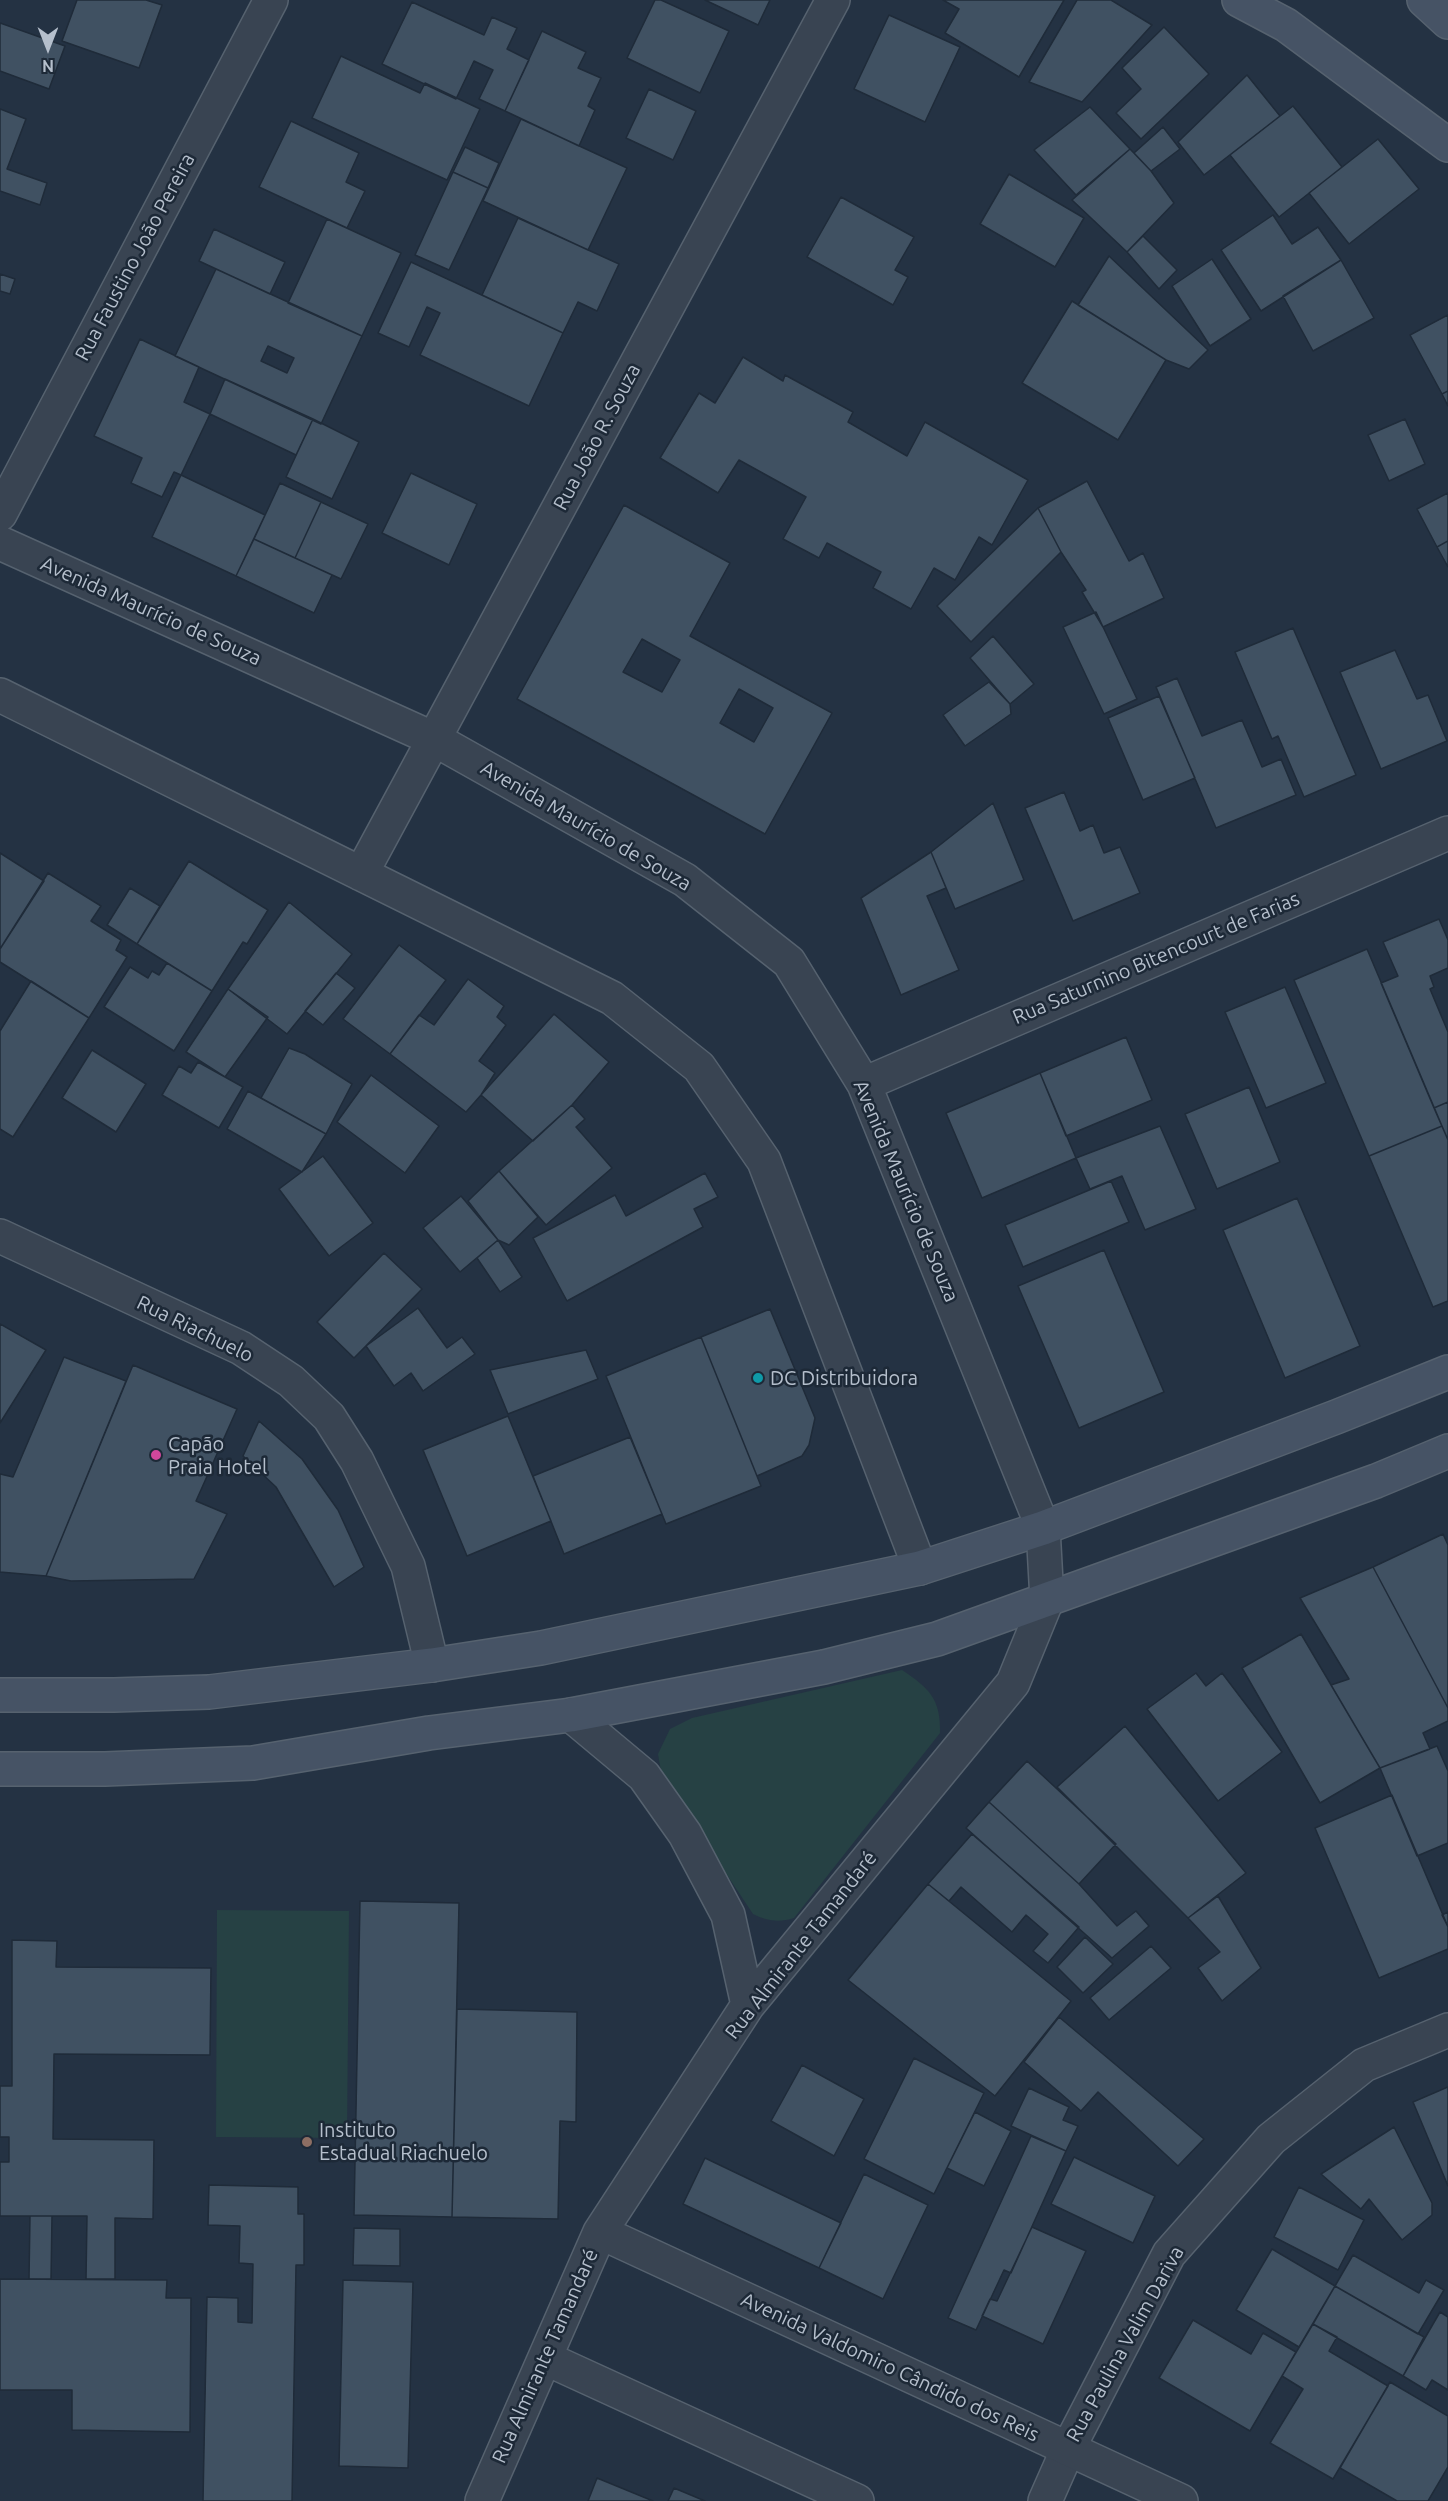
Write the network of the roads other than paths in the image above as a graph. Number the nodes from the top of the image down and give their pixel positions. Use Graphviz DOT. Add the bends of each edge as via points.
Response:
graph roads {
  1 [pos="270,0"];
  2 [pos="833,0"];
  3 [pos="1239,0"];
  4 [pos="1424,0"];
  5 [pos="1448,22"];
  6 [pos="1448,145"];
  7 [pos="0,514"];
  8 [pos="0,543"];
  9 [pos="0,695"];
  10 [pos="434,739"];
  11 [pos="1448,833"];
  12 [pos="361,874"];
  13 [pos="864,1084"];
  14 [pos="0,1236"];
  15 [pos="1448,1372"];
  16 [pos="1448,1451"];
  17 [pos="1043,1528"];
  18 [pos="920,1568"];
  19 [pos="1047,1600"];
  20 [pos="432,1665"];
  21 [pos="0,1695"];
  22 [pos="571,1715"];
  23 [pos="0,1769"];
  24 [pos="748,2005"];
  25 [pos="1448,2030"];
  26 [pos="600,2232"];
  27 [pos="545,2358"];
  28 [pos="1068,2449"];
  29 [pos="482,2501"];
  30 [pos="857,2501"];
  31 [pos="1045,2501"];
  32 [pos="1181,2501"];
  1 -- 7 [label="street, Rua Faustino João Pereira"];
  2 -- 10 [label="street, Rua João R. Souza"];
  3 -- 6 [label="main road" via="1286,25"];
  4 -- 5 [label="main road"];
  8 -- 10 [label="street, Avenida Maurício de Souza"];
  9 -- 12 [label="street"];
  10 -- 12 [label="street, Rua João R. Souza"];
  10 -- 13 [label="street, Avenida Maurício de Souza" via="685,880 789,962"];
  11 -- 13 [label="street, Rua Saturnino Bitencourt de Farias"];
  12 -- 18 [label="street" via="612,998 699,1067 764,1161"];
  13 -- 17 [label="street, Avenida Maurício de Souza"];
  14 -- 20 [label="street, Rua Riachuelo" via="241,1348 291,1382 328,1418 357,1461 408,1566"];
  15 -- 17 [label="main road"];
  16 -- 19 [label="main road" via="1376,1481"];
  17 -- 18 [label="main road"];
  17 -- 19 [label="street, Rua Almirante Tamandaré"];
  18 -- 20 [label="main road" via="552,1646"];
  19 -- 22 [label="main road" via="937,1639 824,1667"];
  19 -- 24 [label="street, Rua Almirante Tamandaré" via="1013,1683"];
  20 -- 21 [label="main road" via="209,1692"];
  22 -- 23 [label="main road" via="429,1733 253,1763"];
  22 -- 24 [label="street" via="644,1776 685,1834 728,1915"];
  24 -- 26 [label="street, Rua Almirante Tamandaré"];
  25 -- 28 [label="street, Rua Paulina Valim Dariva" via="1364,2065 1271,2139 1169,2254"];
  26 -- 27 [label="street, Rua Almirante Tamandaré"];
  26 -- 28 [label="street, Avenida Valdomiro Cândido dos Reis"];
  27 -- 29 [label="street, Rua Almirante Tamandaré"];
  27 -- 30 [label="street"];
  28 -- 31 [label="street, Rua Paulina Valim Dariva"];
  28 -- 32 [label="street, Avenida Valdomiro Cândido dos Reis"];
}
